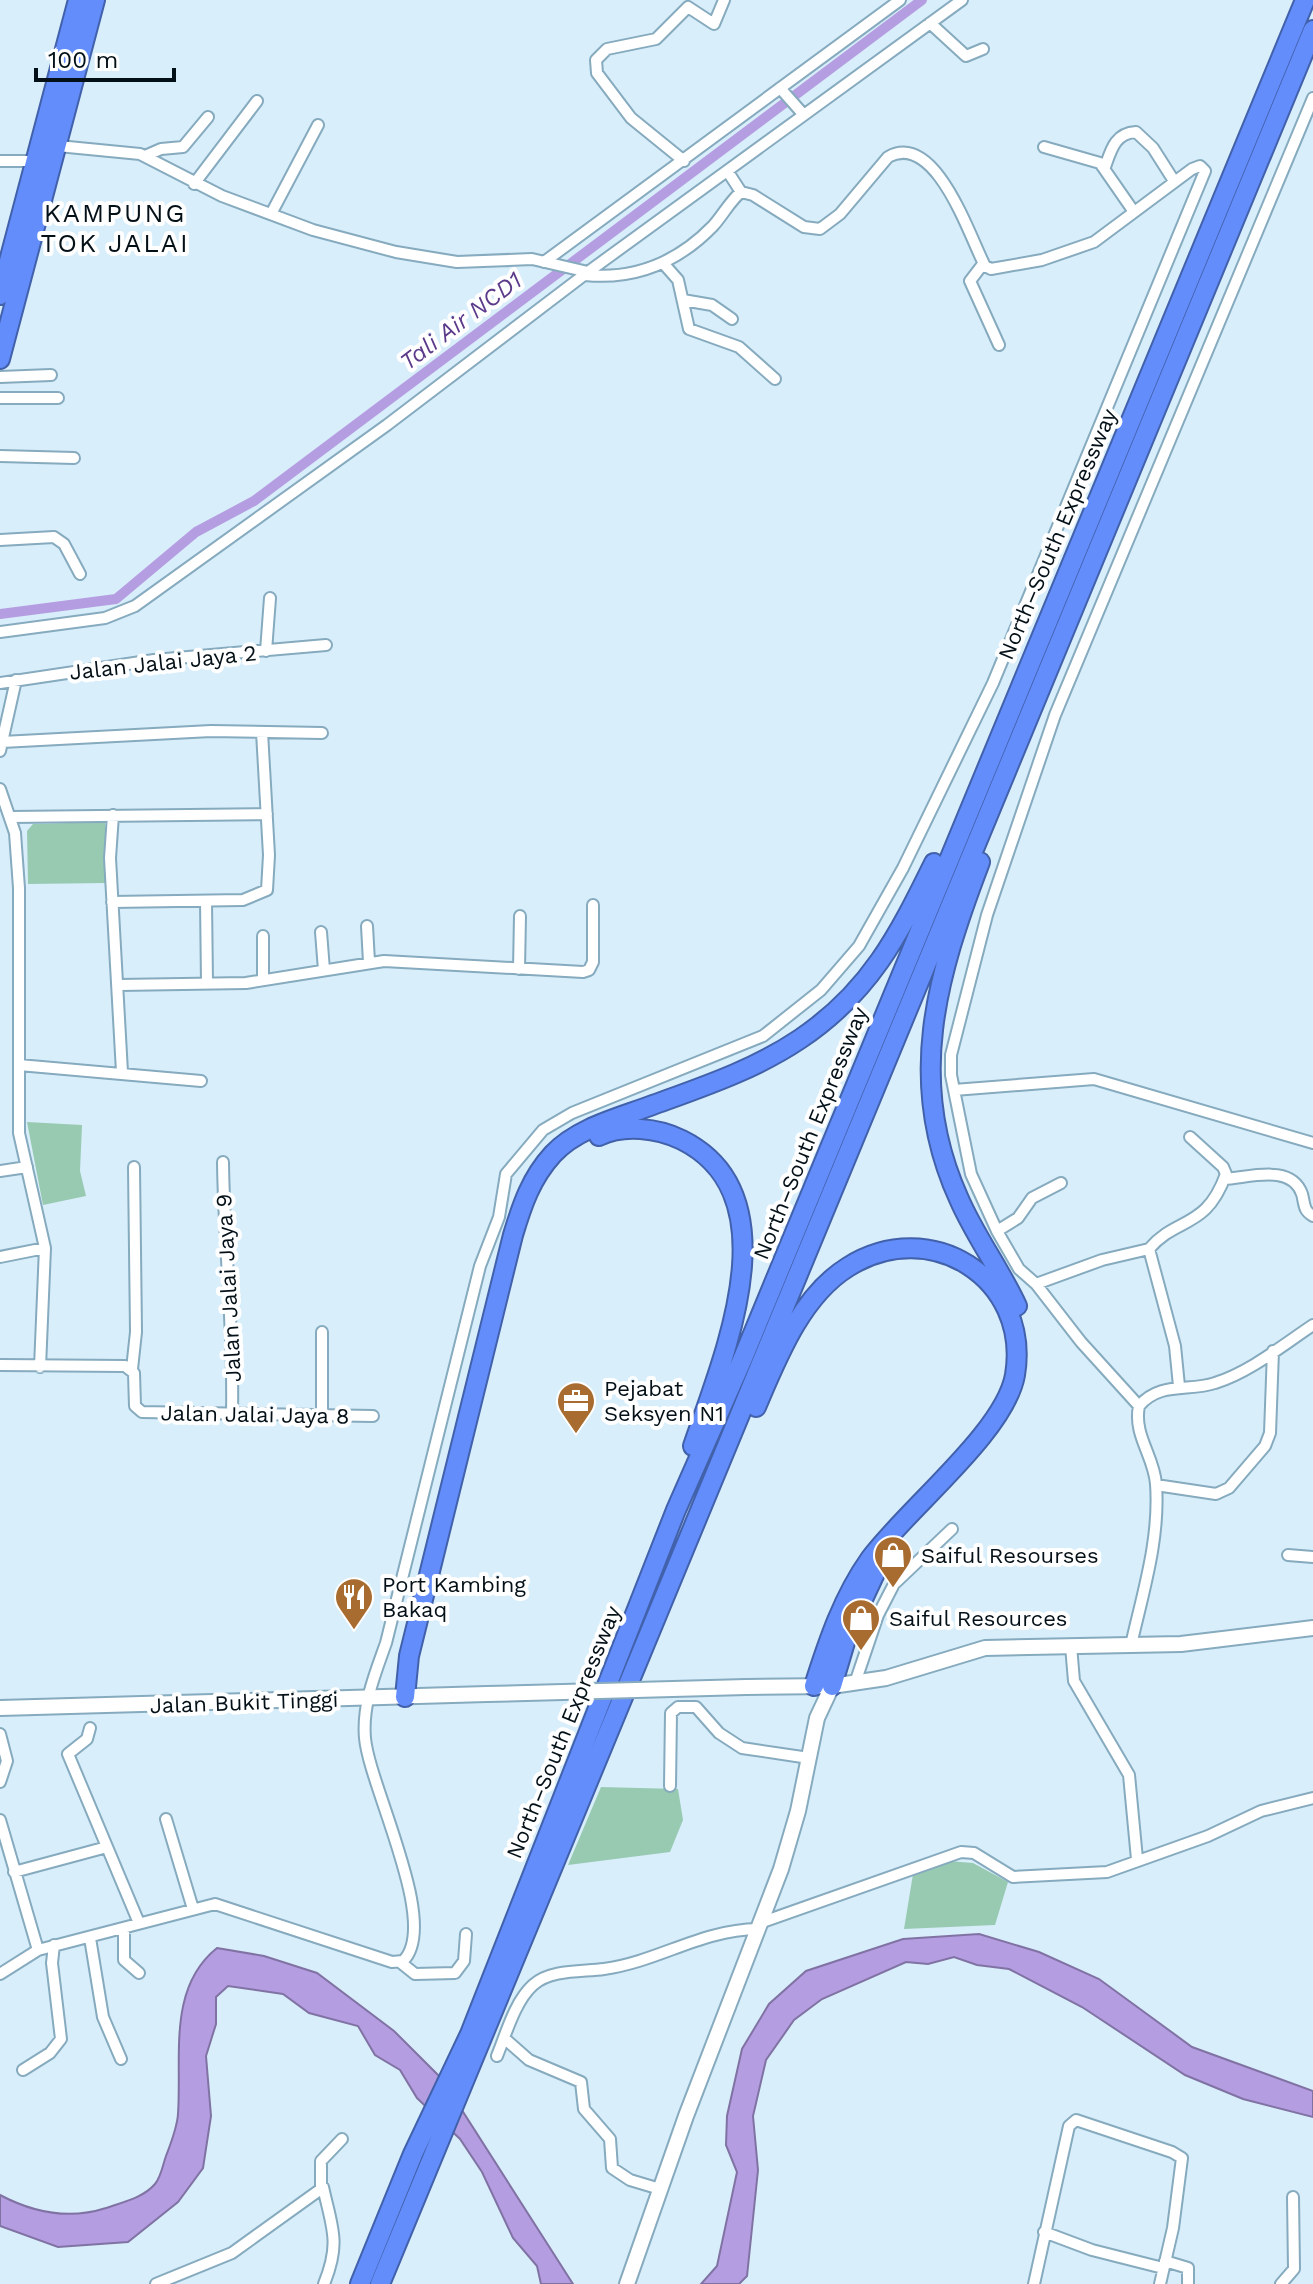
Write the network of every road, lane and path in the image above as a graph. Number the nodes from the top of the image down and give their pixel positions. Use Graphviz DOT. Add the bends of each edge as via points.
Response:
graph roads {
  1 [pos="78,0"];
  2 [pos="95,0"];
  3 [pos="724,0"];
  4 [pos="900,0"];
  5 [pos="962,0"];
  6 [pos="1305,0"];
  7 [pos="685,4"];
  8 [pos="930,23"];
  9 [pos="1313,30"];
  10 [pos="983,49"];
  11 [pos="783,90"];
  12 [pos="1313,98"];
  13 [pos="257,101"];
  14 [pos="800,111"];
  15 [pos="208,117"];
  16 [pos="318,125"];
  17 [pos="58,146"];
  18 [pos="1044,147"];
  19 [pos="145,156"];
  20 [pos="0,161"];
  21 [pos="36,161"];
  22 [pos="684,161"];
  23 [pos="1105,167"];
  24 [pos="728,172"];
  25 [pos="1174,181"];
  26 [pos="194,184"];
  27 [pos="741,192"];
  28 [pos="1134,212"];
  29 [pos="271,214"];
  30 [pos="663,263"];
  31 [pos="549,264"];
  32 [pos="983,264"];
  33 [pos="584,272"];
  34 [pos="0,295"];
  35 [pos="683,300"];
  36 [pos="732,319"];
  37 [pos="999,345"];
  38 [pos="0,359"];
  39 [pos="51,375"];
  40 [pos="0,377"];
  41 [pos="775,379"];
  42 [pos="0,398"];
  43 [pos="58,398"];
  44 [pos="0,456"];
  45 [pos="74,458"];
  46 [pos="0,540"];
  47 [pos="80,574"];
  48 [pos="270,598"];
  49 [pos="0,632"];
  50 [pos="326,645"];
  51 [pos="266,651"];
  52 [pos="16,680"];
  53 [pos="0,683"];
  54 [pos="262,732"];
  55 [pos="322,733"];
  56 [pos="1,746"];
  57 [pos="978,784"];
  58 [pos="0,789"];
  59 [pos="992,805"];
  60 [pos="267,814"];
  61 [pos="113,815"];
  62 [pos="11,817"];
  63 [pos="206,901"];
  64 [pos="112,902"];
  65 [pos="593,905"];
  66 [pos="520,916"];
  67 [pos="367,926"];
  68 [pos="321,932"];
  69 [pos="263,936"];
  70 [pos="369,962"];
  71 [pos="519,969"];
  72 [pos="324,970"];
  73 [pos="263,980"];
  74 [pos="207,983"];
  75 [pos="119,985"];
  76 [pos="19,1065"];
  77 [pos="122,1072"];
  78 [pos="201,1081"];
  79 [pos="954,1090"];
  80 [pos="1190,1137"];
  81 [pos="1313,1143"];
  82 [pos="223,1162"];
  83 [pos="27,1167"];
  84 [pos="134,1167"];
  85 [pos="0,1171"];
  86 [pos="1224,1179"];
  87 [pos="1061,1183"];
  88 [pos="1313,1216"];
  89 [pos="997,1231"];
  90 [pos="45,1248"];
  91 [pos="1149,1249"];
  92 [pos="0,1257"];
  93 [pos="1036,1284"];
  94 [pos="1313,1325"];
  95 [pos="322,1332"];
  96 [pos="1273,1351"];
  97 [pos="0,1365"];
  98 [pos="40,1367"];
  99 [pos="132,1369"];
  100 [pos="1179,1386"];
  101 [pos="1139,1406"];
  102 [pos="232,1413"];
  103 [pos="322,1414"];
  104 [pos="373,1416"];
  105 [pos="1156,1485"];
  106 [pos="676,1510"];
  107 [pos="952,1529"];
  108 [pos="1288,1555"];
  109 [pos="1313,1557"];
  110 [pos="664,1602"];
  111 [pos="1313,1628"];
  112 [pos="1131,1645"];
  113 [pos="1071,1646"];
  114 [pos="855,1683"];
  115 [pos="823,1686"];
  116 [pos="411,1696"];
  117 [pos="368,1698"];
  118 [pos="0,1708"];
  119 [pos="90,1728"];
  120 [pos="0,1734"];
  121 [pos="809,1758"];
  122 [pos="0,1782"];
  123 [pos="670,1786"];
  124 [pos="1313,1798"];
  125 [pos="166,1819"];
  126 [pos="0,1820"];
  127 [pos="107,1847"];
  128 [pos="1137,1859"];
  129 [pos="14,1872"];
  130 [pos="193,1909"];
  131 [pos="139,1923"];
  132 [pos="759,1926"];
  133 [pos="124,1928"];
  134 [pos="466,1934"];
  135 [pos="90,1938"];
  136 [pos="54,1945"];
  137 [pos="38,1950"];
  138 [pos="400,1962"];
  139 [pos="139,1973"];
  140 [pos="0,1974"];
  141 [pos="487,2037"];
  142 [pos="497,2056"];
  143 [pos="121,2059"];
  144 [pos="23,2070"];
  145 [pos="342,2139"];
  146 [pos="323,2187"];
  147 [pos="660,2189"];
  148 [pos="1293,2197"];
  149 [pos="1044,2232"];
  150 [pos="1164,2265"];
  151 [pos="156,2284"];
  152 [pos="324,2284"];
  153 [pos="360,2284"];
  154 [pos="380,2284"];
  155 [pos="627,2284"];
  156 [pos="1034,2284"];
  157 [pos="1160,2284"];
  158 [pos="1188,2284"];
  159 [pos="1281,2284"];
  1 -- 21 [label="highway"];
  2 -- 17 [label="highway"];
  3 -- 7 [label="street" via="711,24"];
  4 -- 11 [label="street"];
  5 -- 8 [label="street"];
  6 -- 57 [label="highway, North–South Expressway"];
  7 -- 22 [label="street" via="656,39 607,49 595,65 631,118"];
  8 -- 10 [label="street" via="966,56"];
  8 -- 14 [label="street"];
  9 -- 59 [label="highway, North–South Expressway"];
  11 -- 14 [label="street"];
  11 -- 22 [label="street"];
  12 -- 79 [label="street" via="1055,715 987,915 959,1016 951,1061"];
  13 -- 26 [label="street"];
  14 -- 24 [label="street"];
  15 -- 19 [label="street" via="183,147"];
  16 -- 29 [label="street"];
  17 -- 19 [label="street"];
  17 -- 38 [label="highway"];
  18 -- 23 [label="street"];
  19 -- 26 [label="street"];
  20 -- 21 [label="street"];
  21 -- 34 [label="highway"];
  22 -- 31 [label="street"];
  23 -- 25 [label="street" via="1116,141 1136,132"];
  23 -- 28 [label="street"];
  24 -- 27 [label="street"];
  24 -- 33 [label="street"];
  25 -- 28 [label="street"];
  25 -- 117 [label="street" via="1195,167 1204,169 1203,182 993,683 859,946 838,973 778,1027 564,1116 537,1137 506,1174 499,1217 480,1266"];
  26 -- 29 [label="street"];
  27 -- 30 [label="street" via="702,236"];
  27 -- 32 [label="street" via="804,227 820,229 840,214 888,157 907,153 939,177 964,217"];
  28 -- 32 [label="street" via="1105,236 1062,254 1002,268"];
  29 -- 31 [label="street" via="347,240 441,261 532,259"];
  30 -- 33 [label="street" via="623,275"];
  30 -- 35 [label="street" via="676,275"];
  31 -- 33 [label="street"];
  32 -- 37 [label="street" via="970,281"];
  33 -- 49 [label="street" via="387,425 135,606 105,618"];
  35 -- 36 [label="street" via="712,305"];
  35 -- 41 [label="street" via="689,329 739,347"];
  39 -- 40 [label="street"];
  42 -- 43 [label="street"];
  44 -- 45 [label="street"];
  46 -- 47 [label="street" via="54,537 64,544"];
  48 -- 51 [label="street"];
  50 -- 51 [label="street, Jalan Jalai Jaya 2"];
  51 -- 52 [label="street, Jalan Jalai Jaya 2"];
  52 -- 53 [label="street, Jalan Jalai Jaya 2"];
  52 -- 56 [label="street"];
  54 -- 55 [label="street"];
  54 -- 56 [label="street"];
  54 -- 60 [label="street"];
  57 -- 106 [label="highway, North–South Expressway"];
  57 -- 116 [label="highway" via="967,793 895,943 843,1004 771,1058 582,1132 554,1152 528,1189 409,1656"];
  58 -- 62 [label="street"];
  59 -- 110 [label="highway, North–South Expressway"];
  59 -- 115 [label="highway" via="991,828 936,1000 929,1058 936,1122 957,1196 1020,1312 1026,1335 1025,1382 1006,1422 881,1563"];
  60 -- 61 [label="street"];
  60 -- 63 [label="street" via="267,890 243,900"];
  61 -- 62 [label="street"];
  61 -- 64 [label="street"];
  62 -- 76 [label="street" via="20,926"];
  63 -- 64 [label="street"];
  63 -- 74 [label="street"];
  64 -- 75 [label="street"];
  65 -- 71 [label="street" via="589,970"];
  66 -- 71 [label="street"];
  67 -- 70 [label="street"];
  68 -- 72 [label="street"];
  69 -- 73 [label="street"];
  70 -- 71 [label="street"];
  70 -- 72 [label="street"];
  72 -- 73 [label="street"];
  73 -- 74 [label="street"];
  74 -- 75 [label="street"];
  75 -- 77 [label="street"];
  76 -- 77 [label="street"];
  76 -- 83 [label="street" via="19,1133"];
  77 -- 78 [label="street"];
  79 -- 81 [label="street" via="1094,1079"];
  79 -- 89 [label="street" via="971,1174"];
  80 -- 86 [label="street" via="1223,1167"];
  82 -- 102 [label="street, Jalan Jalai Jaya 9"];
  83 -- 85 [label="street"];
  83 -- 90 [label="street"];
  84 -- 99 [label="street"];
  86 -- 88 [label="street" via="1267,1174 1286,1178"];
  86 -- 91 [label="street" via="1207,1211"];
  87 -- 89 [label="street" via="1032,1198 1018,1218"];
  89 -- 93 [label="street" via="1019,1269"];
  90 -- 92 [label="street"];
  90 -- 98 [label="street"];
  91 -- 93 [label="street"];
  91 -- 100 [label="street" via="1175,1346"];
  93 -- 101 [label="street"];
  94 -- 96 [label="street"];
  95 -- 103 [label="street"];
  96 -- 100 [label="street" via="1214,1384"];
  96 -- 105 [label="street" via="1270,1433 1229,1488 1216,1494"];
  97 -- 98 [label="street"];
  98 -- 99 [label="street"];
  99 -- 102 [label="street, Jalan Jalai Jaya 8" via="137,1410"];
  100 -- 101 [label="street" via="1152,1395"];
  101 -- 105 [label="street" via="1139,1433"];
  102 -- 103 [label="street, Jalan Jalai Jaya 8"];
  103 -- 104 [label="street, Jalan Jalai Jaya 8"];
  105 -- 112 [label="street" via="1156,1523"];
  106 -- 116 [label="highway" via="679,1486 731,1333 741,1280 742,1234 725,1178 702,1152 669,1134 604,1133 565,1155 532,1202"];
  106 -- 141 [label="highway, North–South Expressway"];
  107 -- 114 [label="street" via="894,1584"];
  108 -- 109 [label="street"];
  110 -- 115 [label="highway" via="773,1367 817,1295 846,1268 887,1250 924,1248 967,1263 1000,1297 1014,1330 1017,1355 1010,1391 996,1422 916,1504 854,1583"];
  110 -- 141 [label="highway, North–South Expressway"];
  111 -- 112 [label="main road, Jalan Bukit Tinggi" via="1203,1643"];
  112 -- 113 [label="main road, Jalan Bukit Tinggi"];
  113 -- 114 [label="main road, Jalan Bukit Tinggi" via="976,1649 902,1675"];
  113 -- 128 [label="street" via="1074,1681 1129,1775"];
  114 -- 115 [label="main road, Jalan Bukit Tinggi"];
  115 -- 116 [label="main road, Jalan Bukit Tinggi, bridge"];
  115 -- 121 [label="main road"];
  116 -- 117 [label="main road, Jalan Bukit Tinggi"];
  117 -- 118 [label="main road, Jalan Bukit Tinggi"];
  117 -- 138 [label="street" via="366,1749 411,1897 413,1947"];
  119 -- 127 [label="street" via="87,1739 68,1754"];
  120 -- 122 [label="street" via="7,1761"];
  121 -- 123 [label="street" via="742,1748 719,1733 696,1707 678,1707 671,1713"];
  121 -- 132 [label="main road" via="787,1852"];
  124 -- 128 [label="street" via="1261,1811 1208,1836"];
  125 -- 130 [label="street"];
  126 -- 129 [label="street"];
  127 -- 129 [label="street"];
  127 -- 131 [label="street"];
  128 -- 132 [label="street" via="1099,1874 1013,1877 974,1853 961,1852"];
  129 -- 137 [label="street"];
  130 -- 131 [label="street"];
  130 -- 138 [label="street" via="219,1904"];
  131 -- 133 [label="street"];
  132 -- 141 [label="street" via="705,1935 625,1966 546,1977"];
  132 -- 147 [label="main road"];
  133 -- 135 [label="street"];
  133 -- 139 [label="street" via="124,1960"];
  134 -- 138 [label="street" via="464,1961 455,1973 415,1974"];
  135 -- 136 [label="street"];
  135 -- 143 [label="street" via="103,2017"];
  136 -- 137 [label="street"];
  136 -- 144 [label="street" via="61,2039"];
  137 -- 140 [label="street"];
  141 -- 142 [label="street"];
  141 -- 147 [label="street" via="581,2082 584,2109 610,2139 612,2168"];
  141 -- 153 [label="highway, North–South Expressway" via="413,2154"];
  141 -- 154 [label="highway, North–South Expressway"];
  145 -- 146 [label="street" via="321,2161"];
  146 -- 151 [label="street" via="232,2253"];
  146 -- 152 [label="street" via="336,2236"];
  147 -- 155 [label="main road"];
  148 -- 159 [label="street" via="1294,2269"];
  149 -- 150 [label="street" via="1092,2250"];
  149 -- 150 [label="street" via="1069,2126 1076,2120 1182,2158"];
  149 -- 156 [label="street"];
  150 -- 157 [label="street"];
  150 -- 158 [label="street" via="1188,2268"];
}
